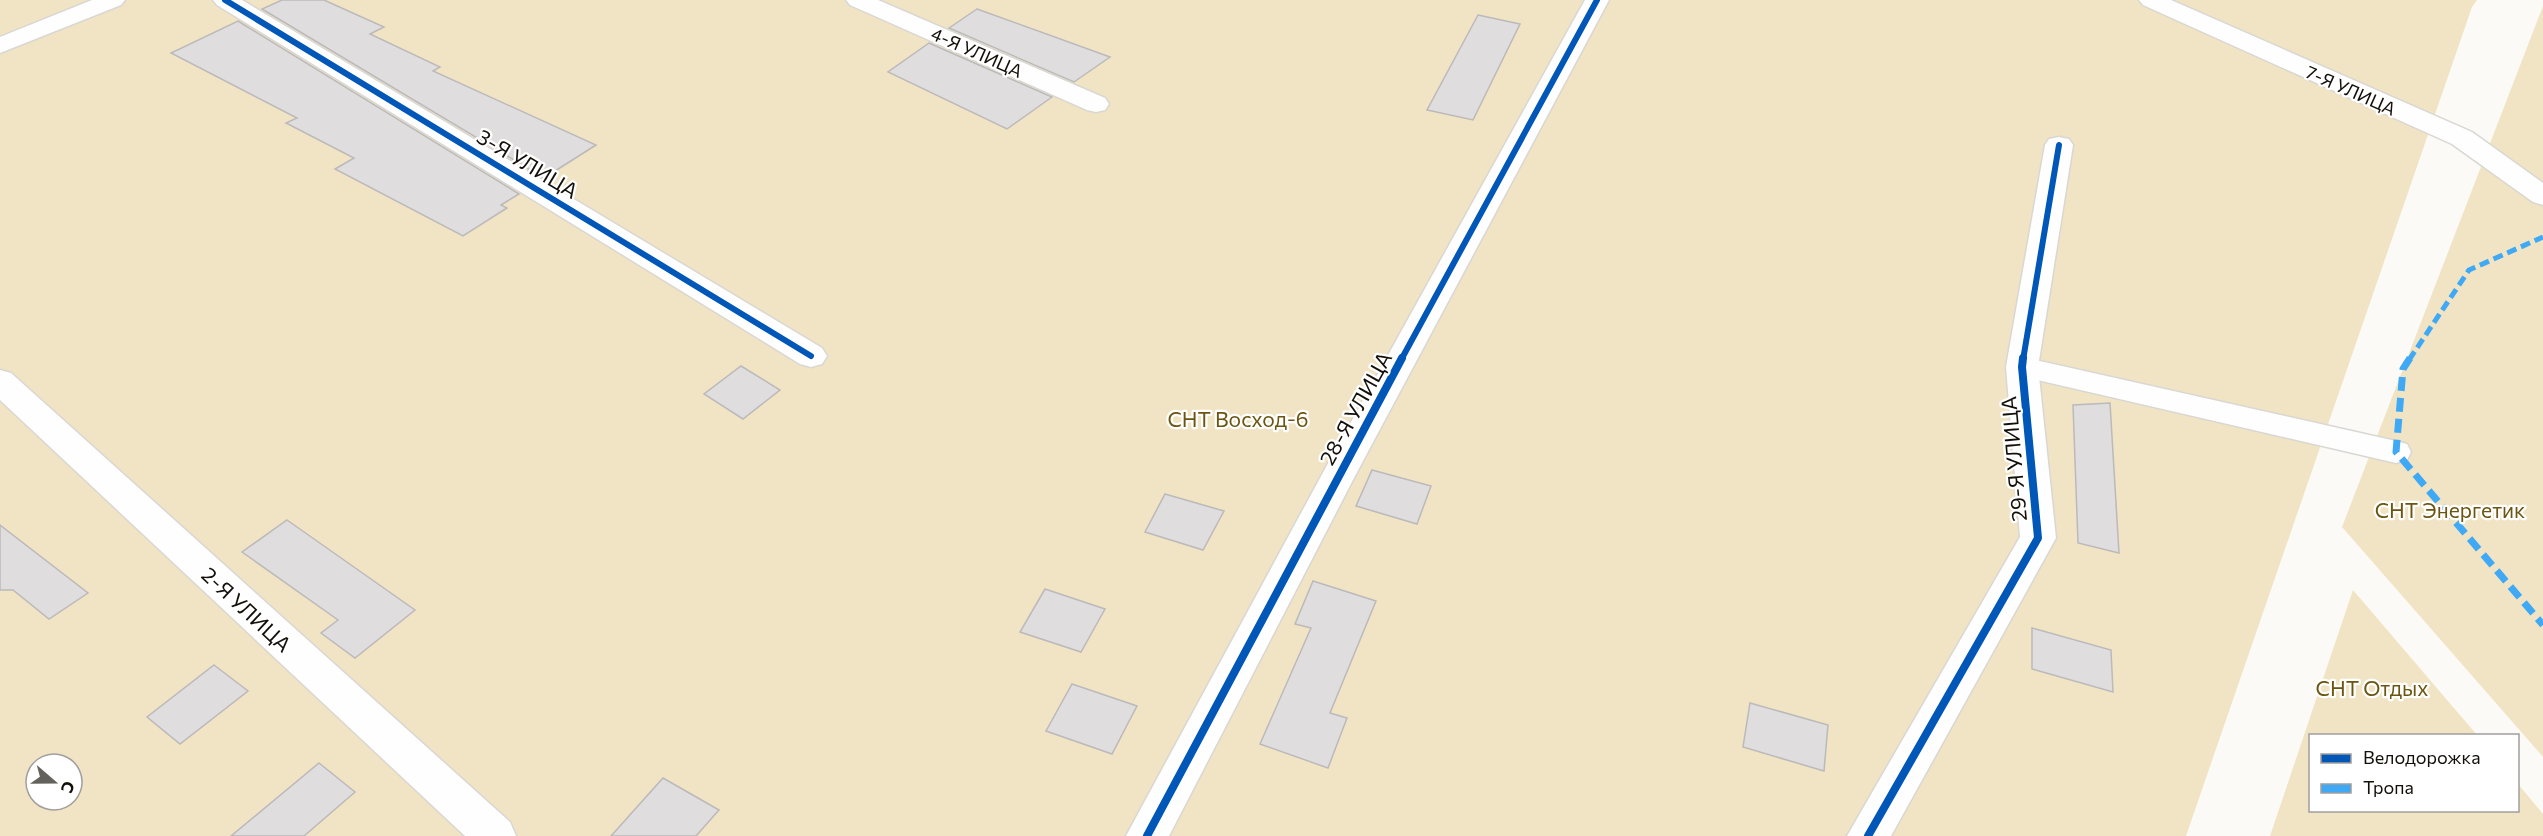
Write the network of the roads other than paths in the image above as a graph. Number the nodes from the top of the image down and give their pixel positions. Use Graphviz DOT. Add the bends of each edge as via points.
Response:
graph roads {
  1 [pos="113,0"];
  2 [pos="225,0"];
  3 [pos="858,0"];
  4 [pos="1597,0"];
  5 [pos="2151,0"];
  6 [pos="0,46"];
  7 [pos="1096,104"];
  8 [pos="2059,145"];
  9 [pos="2543,196"];
  10 [pos="812,356"];
  11 [pos="2022,368"];
  12 [pos="0,381"];
  13 [pos="2396,452"];
  14 [pos="495,836"];
  15 [pos="1147,836"];
  16 [pos="1868,836"];
  1 -- 6 [label="street"];
  2 -- 10 [label="street, 3-Я УЛИЦА"];
  3 -- 7 [label="street, 4-Я УЛИЦА"];
  4 -- 15 [label="street, 28-Я УЛИЦА"];
  5 -- 9 [label="street, 7-Я УЛИЦА" via="2462,138"];
  8 -- 11 [label="street, 29-Я УЛИЦА"];
  11 -- 13 [label="lane"];
  11 -- 16 [label="street, 29-Я УЛИЦА" via="2038,538"];
  12 -- 14 [label="street, 2-Я УЛИЦА"];
}
